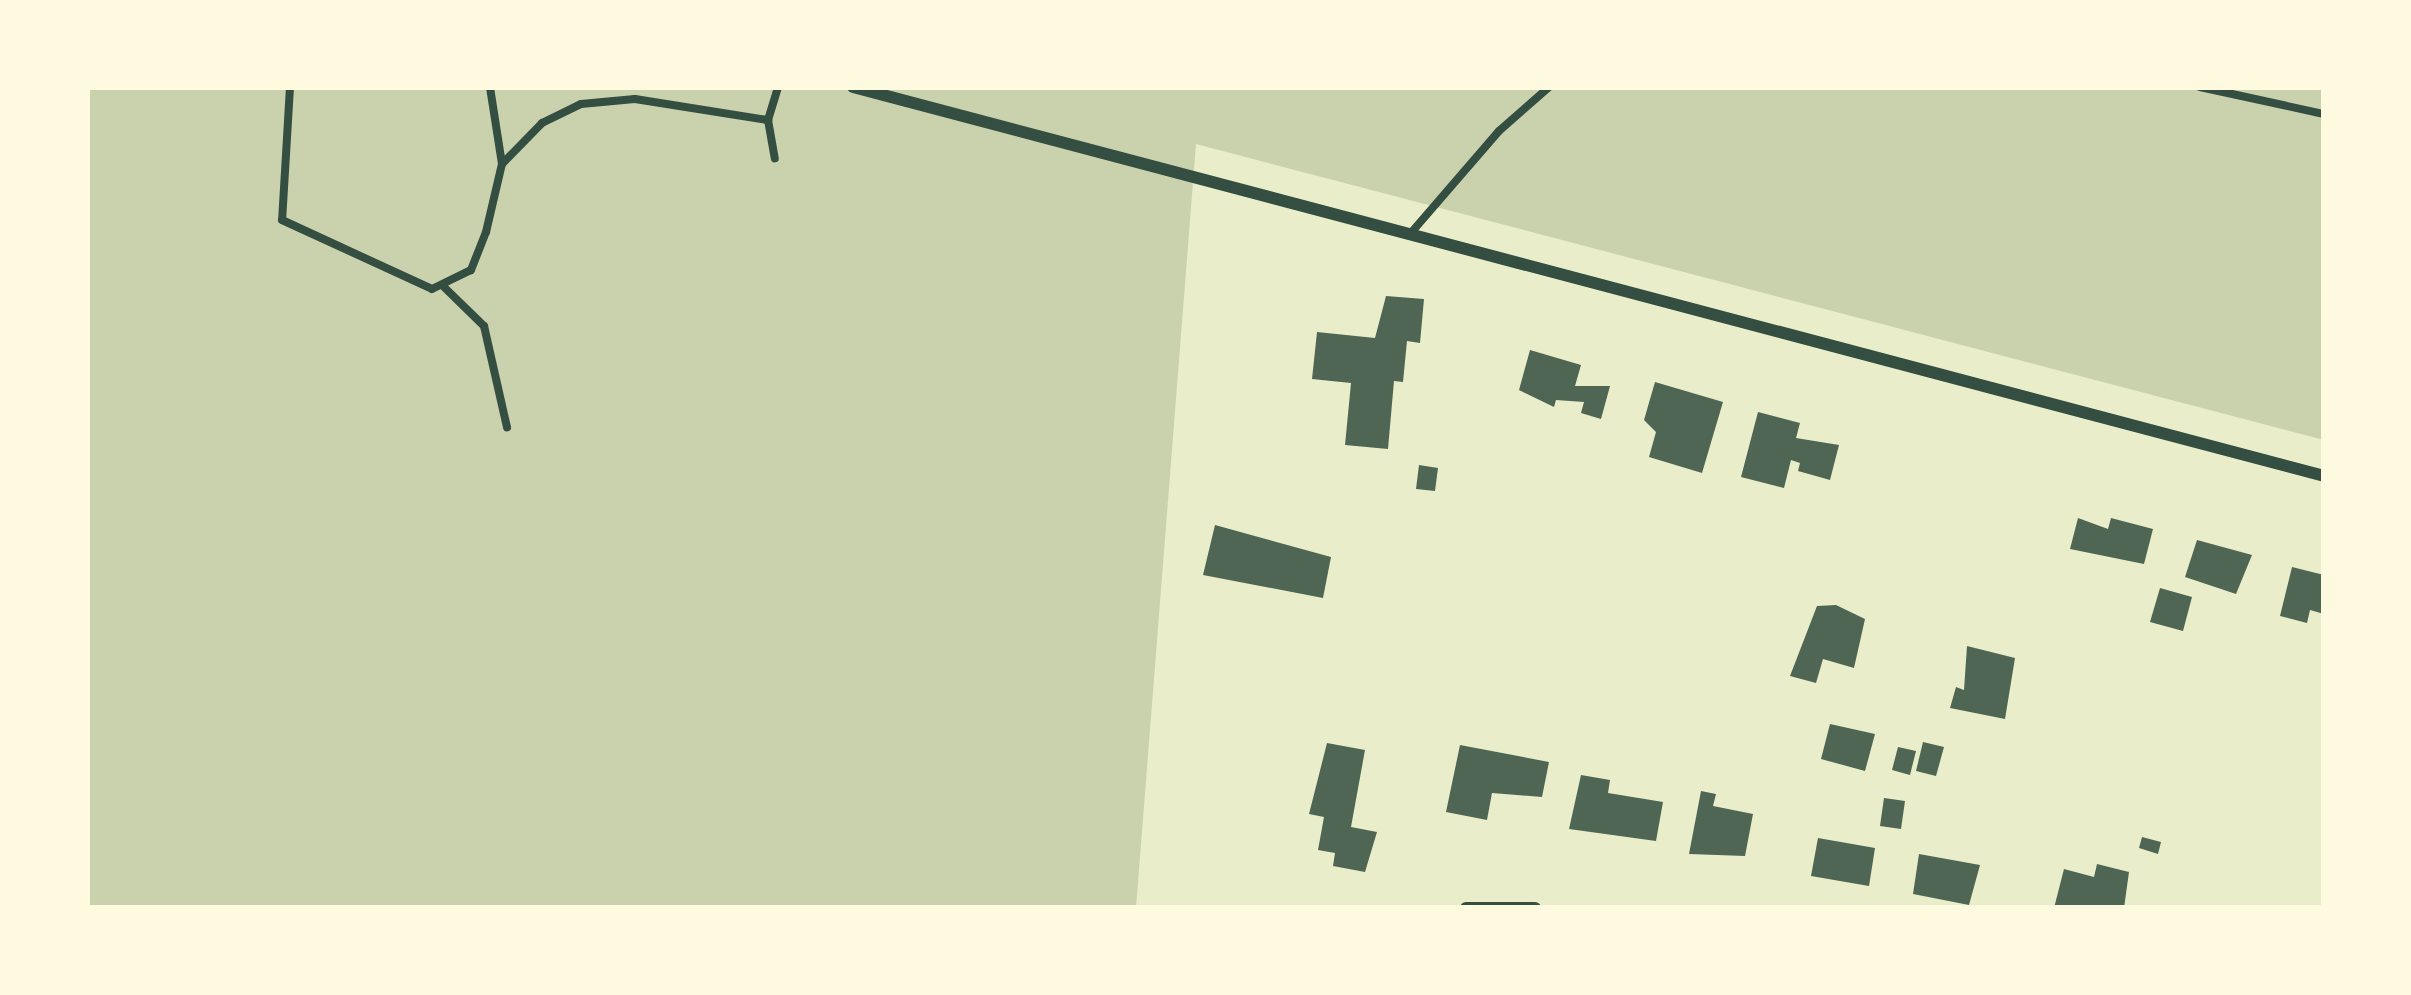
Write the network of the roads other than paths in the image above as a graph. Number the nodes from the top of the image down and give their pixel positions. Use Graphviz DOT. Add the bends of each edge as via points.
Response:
graph roads {
  1 [pos="290,87"];
  2 [pos="490,87"];
  3 [pos="778,87"];
  4 [pos="853,87"];
  5 [pos="1549,87"];
  6 [pos="2200,87"];
  7 [pos="2324,113"];
  8 [pos="768,120"];
  9 [pos="776,158"];
  10 [pos="502,164"];
  11 [pos="1409,234"];
  12 [pos="444,287"];
  13 [pos="507,427"];
  14 [pos="2324,476"];
  15 [pos="1466,908"];
  16 [pos="1535,908"];
  1 -- 12 [label="lane" via="282,220 385,264 409,285"];
  2 -- 10 [label="lane"];
  3 -- 8 [label="lane"];
  4 -- 11 [label="street"];
  5 -- 11 [label="lane"];
  6 -- 7 [label="lane"];
  8 -- 9 [label="lane"];
  8 -- 10 [label="lane" via="599,100 542,123"];
  10 -- 12 [label="lane" via="471,270"];
  11 -- 14 [label="street"];
  12 -- 13 [label="lane" via="484,326"];
  15 -- 16 [label="street"];
}
